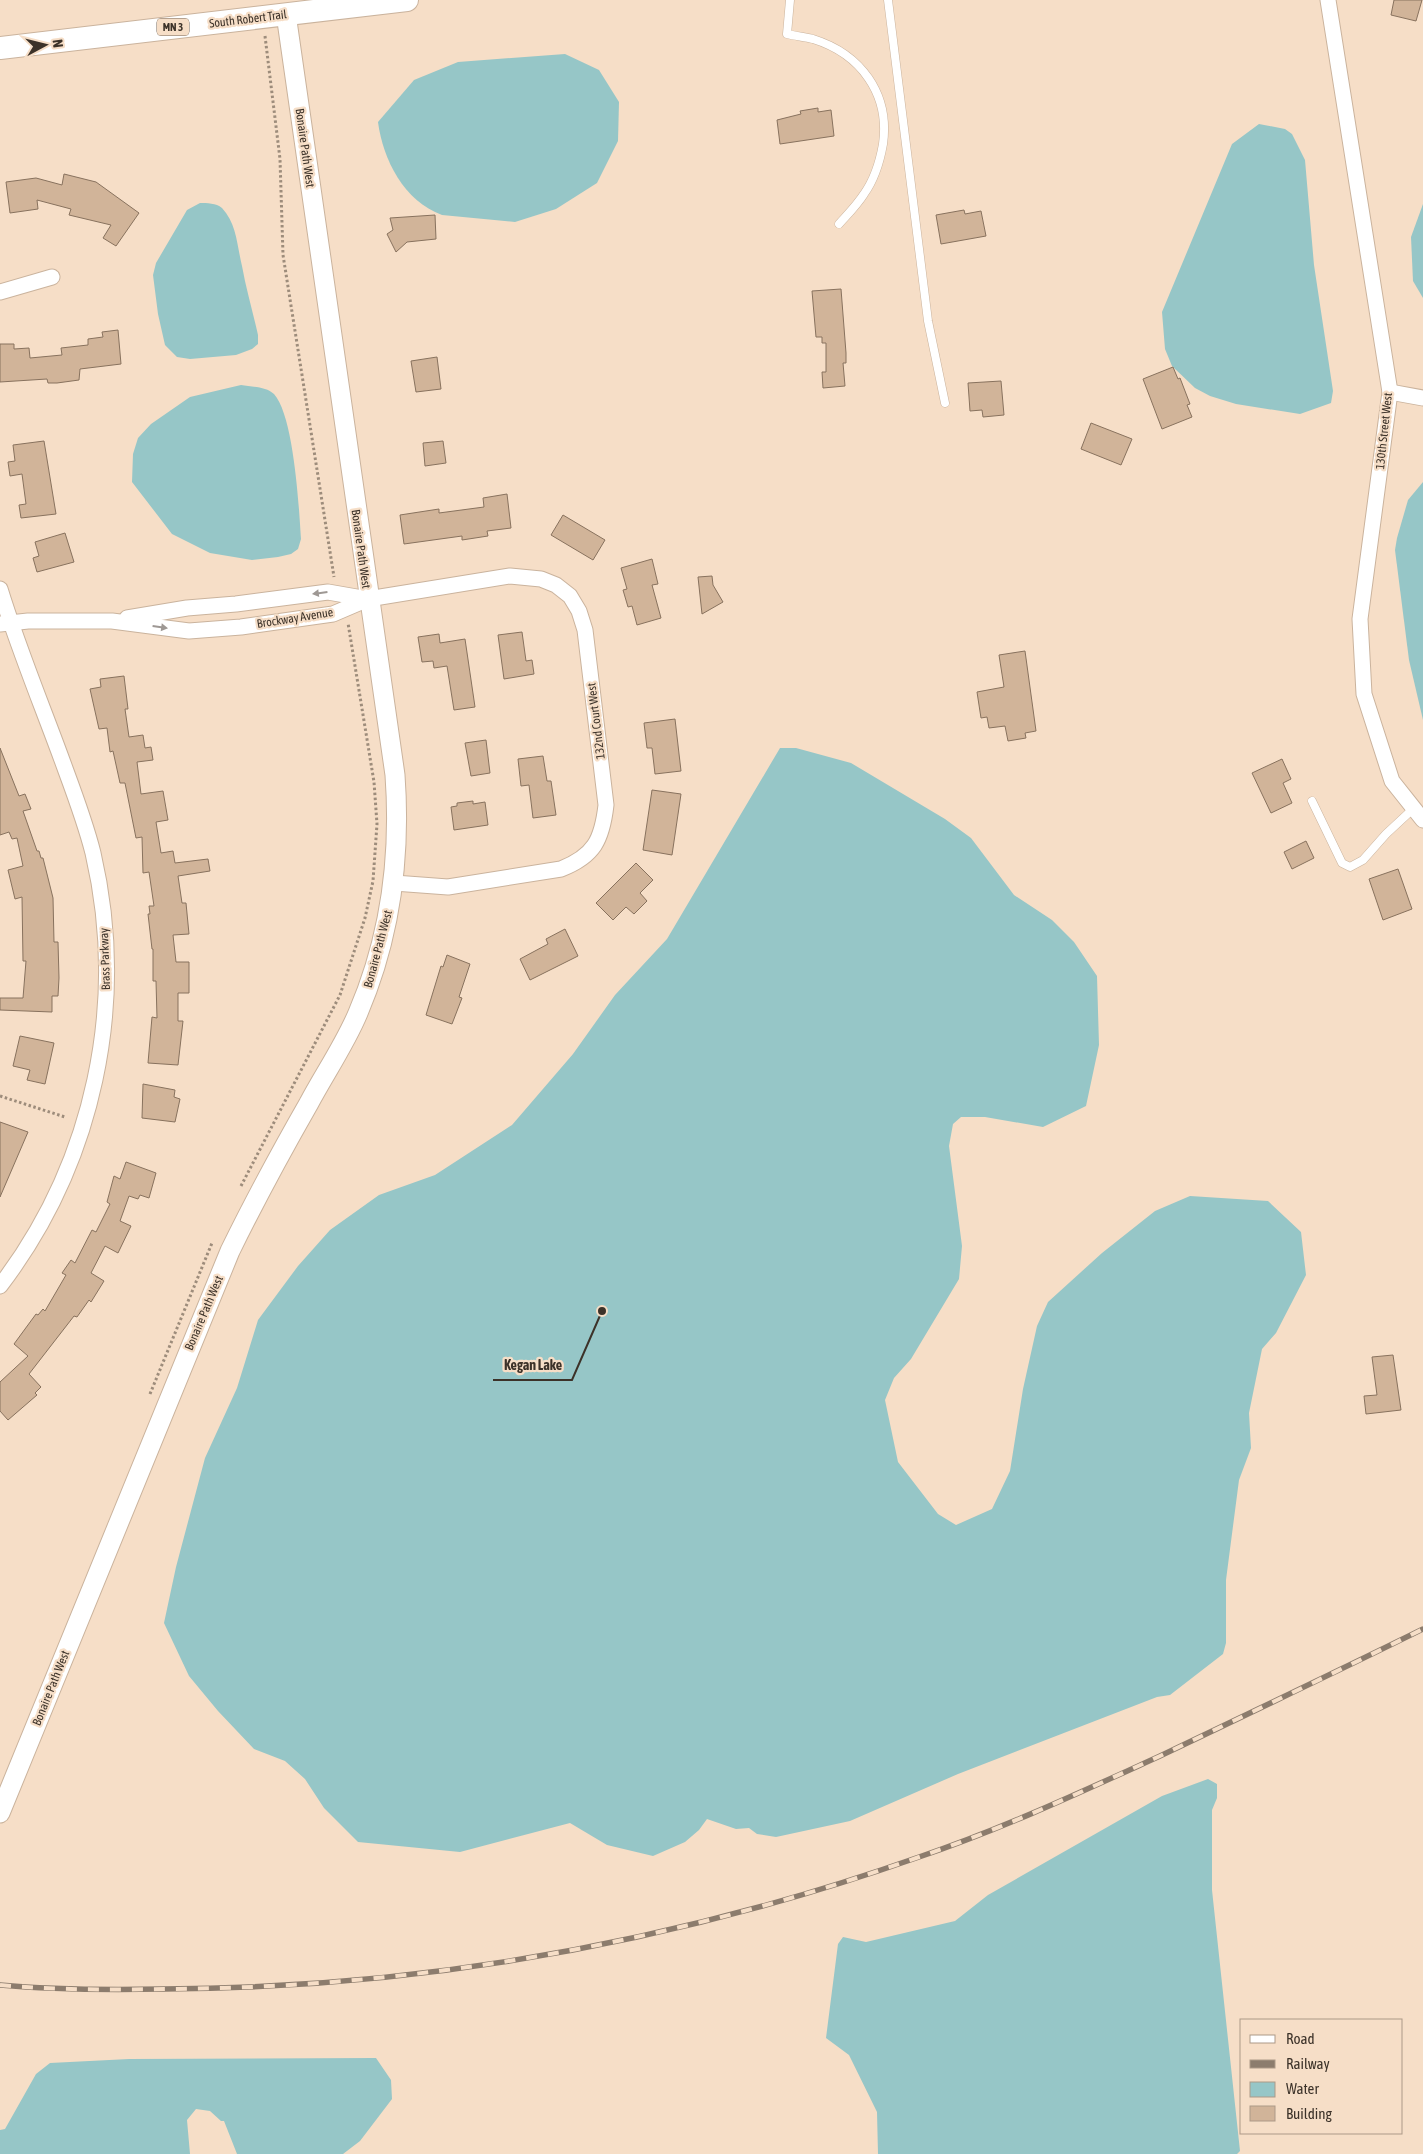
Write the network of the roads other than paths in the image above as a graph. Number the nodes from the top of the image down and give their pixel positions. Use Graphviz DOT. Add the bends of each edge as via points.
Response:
graph roads {
  1 [pos="407,0"];
  2 [pos="790,0"];
  3 [pos="888,0"];
  4 [pos="1328,0"];
  5 [pos="285,7"];
  6 [pos="0,48"];
  7 [pos="839,224"];
  8 [pos="52,277"];
  9 [pos="0,292"];
  10 [pos="1390,392"];
  11 [pos="1423,398"];
  12 [pos="945,404"];
  13 [pos="0,589"];
  14 [pos="368,599"];
  15 [pos="112,621"];
  16 [pos="6,624"];
  17 [pos="1312,801"];
  18 [pos="1418,814"];
  19 [pos="394,883"];
  20 [pos="0,1286"];
  21 [pos="0,1813"];
  1 -- 5 [label="main road, South Robert Trail / MN 3"];
  2 -- 7 [label="lane" via="787,34 814,40 839,51 863,70 874,84 882,103 885,127 881,156 865,194"];
  3 -- 12 [label="lane" via="928,321"];
  4 -- 10 [label="street, 130th Street West"];
  5 -- 6 [label="main road, South Robert Trail / MN 3" via="262,17"];
  5 -- 14 [label="street, Bonaire Path West"];
  8 -- 9 [label="street"];
  10 -- 11 [label="street"];
  10 -- 18 [label="street, 130th Street West" via="1360,619 1364,694 1392,781"];
  13 -- 16 [label="street, Brass Parkway"];
  14 -- 15 [label="street, Brockway Avenue, one-way" via="328,592 187,608"];
  15 -- 14 [label="street, Brockway Avenue, one-way" via="189,631 240,627 332,614"];
  14 -- 19 [label="street, Bonaire Path West" via="395,775 398,817"];
  14 -- 19 [label="street, 132nd Court West" via="510,576 541,579 570,596 585,630 606,805 595,846 577,863 561,869 448,888"];
  15 -- 16 [label="street, Brockway Avenue"];
  16 -- 20 [label="street, Brass Parkway" via="91,845 101,897 108,973 103,1043 85,1122 48,1212 29,1246"];
  17 -- 18 [label="lane" via="1342,863 1350,867 1363,860 1386,834"];
  19 -- 21 [label="street, Bonaire Path West" via="374,972 358,1014 263,1184 230,1251"];
}
